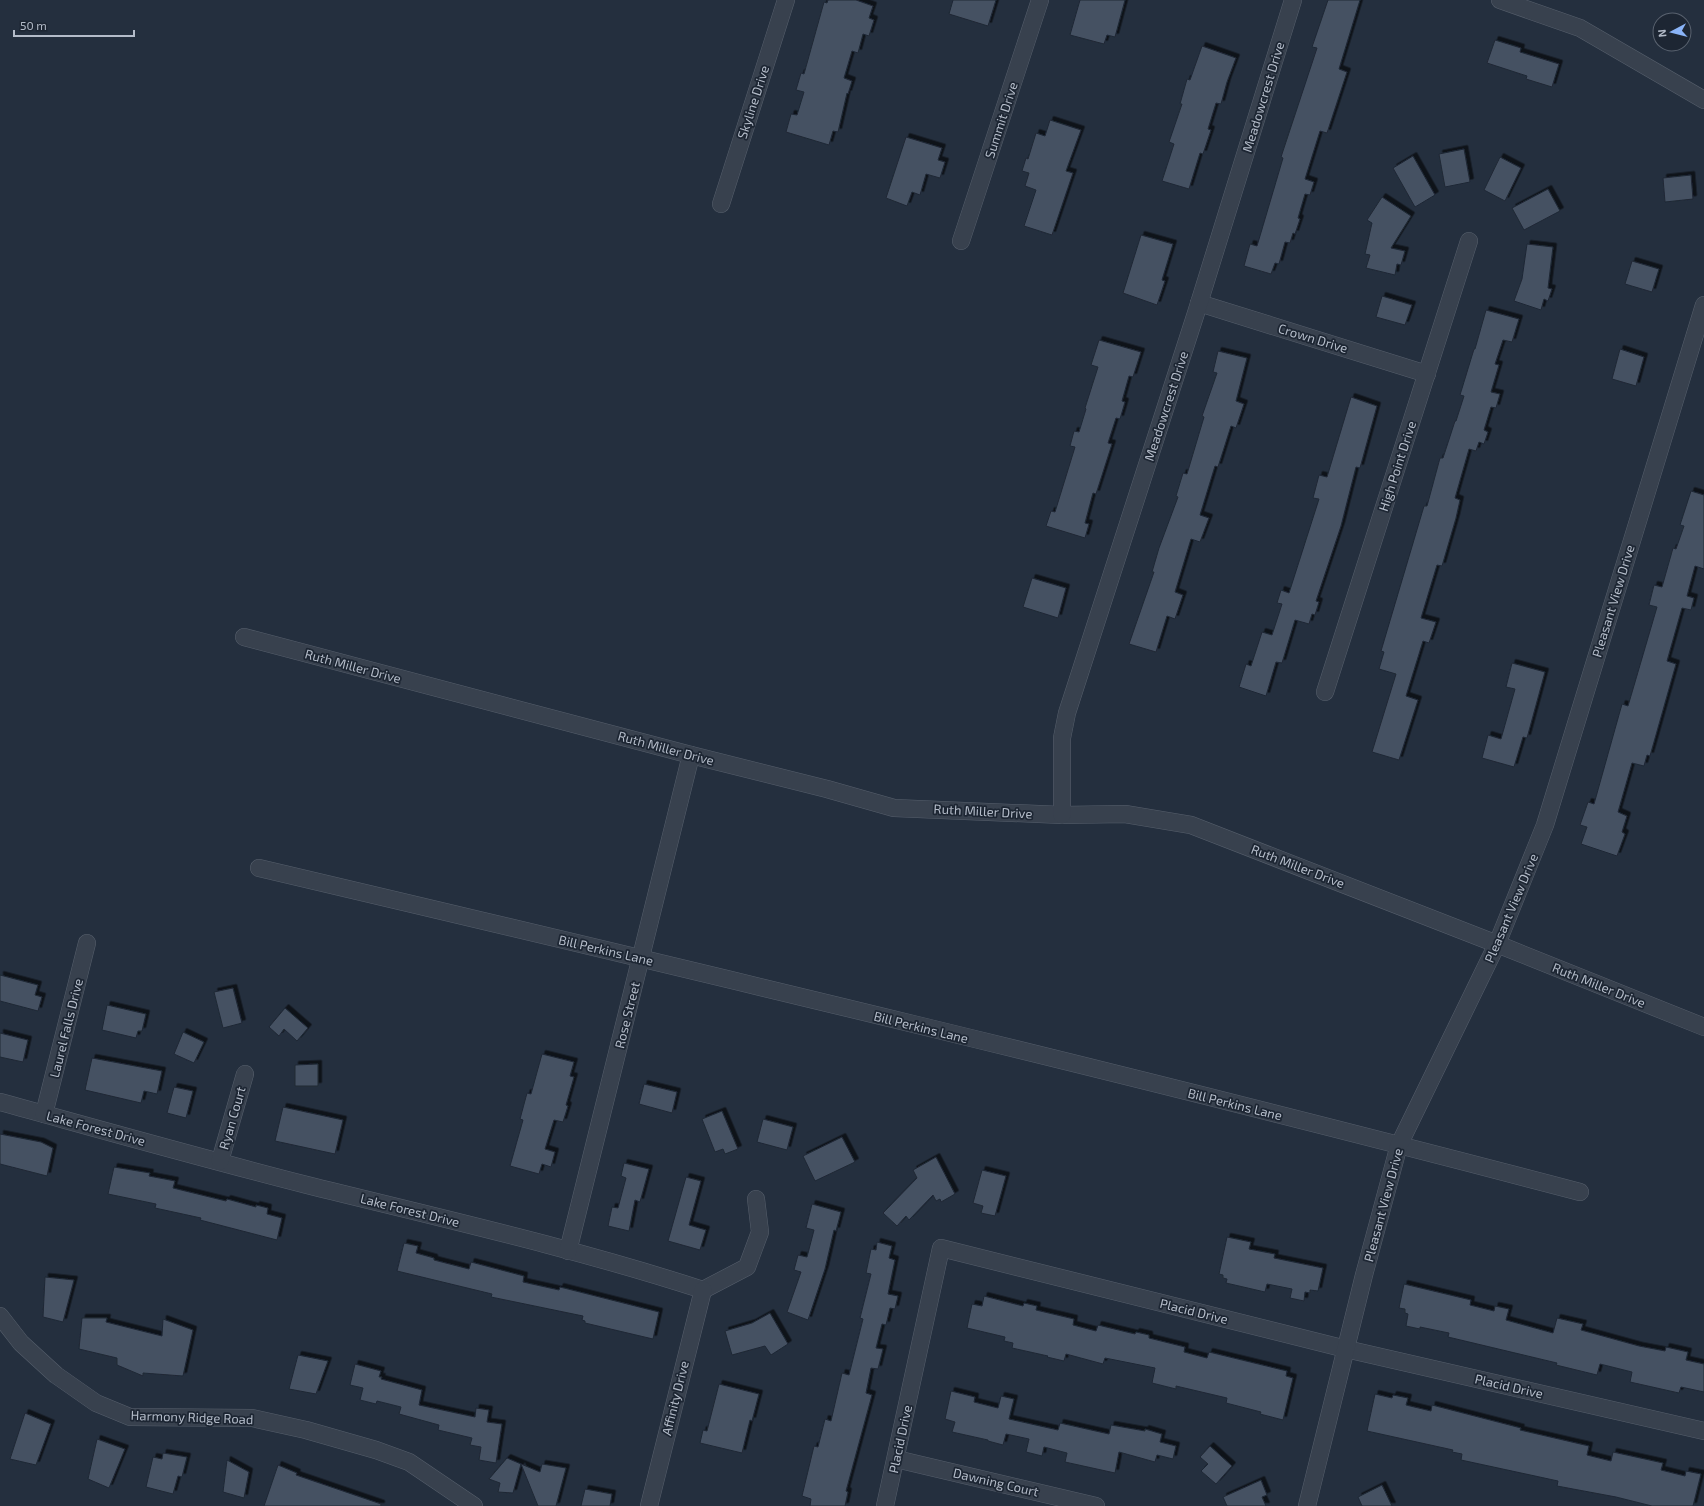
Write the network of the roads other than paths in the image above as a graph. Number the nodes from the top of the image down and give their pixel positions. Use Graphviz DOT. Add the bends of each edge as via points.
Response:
graph roads {
  1 [pos="786,0"];
  2 [pos="1040,0"];
  3 [pos="1293,0"];
  4 [pos="1500,0"];
  5 [pos="1704,100"];
  6 [pos="721,204"];
  7 [pos="961,241"];
  8 [pos="1469,241"];
  9 [pos="1199,303"];
  10 [pos="1704,305"];
  11 [pos="1427,374"];
  12 [pos="244,637"];
  13 [pos="1325,692"];
  14 [pos="691,755"];
  15 [pos="1062,815"];
  16 [pos="259,868"];
  17 [pos="87,943"];
  18 [pos="1497,944"];
  19 [pos="642,958"];
  20 [pos="1704,1027"];
  21 [pos="244,1074"];
  22 [pos="0,1102"];
  23 [pos="44,1114"];
  24 [pos="1399,1145"];
  25 [pos="220,1161"];
  26 [pos="1580,1192"];
  27 [pos="756,1199"];
  28 [pos="568,1251"];
  29 [pos="703,1290"];
  30 [pos="0,1316"];
  31 [pos="1346,1349"];
  32 [pos="1704,1431"];
  33 [pos="896,1459"];
  34 [pos="474,1506"];
  35 [pos="649,1506"];
  36 [pos="885,1506"];
  37 [pos="1096,1506"];
  38 [pos="1307,1506"];
  1 -- 6 [label="street, Skyline Drive"];
  2 -- 7 [label="street, Summit Drive"];
  3 -- 9 [label="street, Meadowcrest Drive"];
  4 -- 5 [label="street" via="1580,28"];
  8 -- 11 [label="street, High Point Drive"];
  9 -- 11 [label="street, Crown Drive"];
  9 -- 15 [label="street, Meadowcrest Drive" via="1067,712 1062,738"];
  10 -- 18 [label="street, Pleasant View Drive" via="1545,825"];
  11 -- 13 [label="street, High Point Drive"];
  12 -- 14 [label="street, Ruth Miller Drive"];
  14 -- 15 [label="street, Ruth Miller Drive" via="894,808"];
  14 -- 19 [label="street, Rose Street"];
  15 -- 18 [label="street, Ruth Miller Drive" via="1125,814 1191,825"];
  16 -- 19 [label="street, Bill Perkins Lane"];
  17 -- 23 [label="street, Laurel Falls Drive"];
  18 -- 20 [label="street, Ruth Miller Drive"];
  18 -- 24 [label="street, Pleasant View Drive"];
  19 -- 24 [label="street, Bill Perkins Lane"];
  19 -- 28 [label="street, Rose Street"];
  21 -- 25 [label="street, Ryan Court"];
  22 -- 23 [label="street, Lake Forest Drive"];
  23 -- 25 [label="street, Lake Forest Drive"];
  24 -- 26 [label="street, Bill Perkins Lane"];
  24 -- 31 [label="street, Pleasant View Drive"];
  25 -- 28 [label="street, Lake Forest Drive"];
  27 -- 29 [label="street" via="760,1232 747,1267"];
  28 -- 29 [label="street, Lake Forest Drive" via="656,1274"];
  29 -- 35 [label="street, Affinity Drive"];
  30 -- 34 [label="street, Harmony Ridge Road" via="21,1343 56,1375 96,1403 130,1417 252,1418 306,1430 409,1462"];
  31 -- 32 [label="street, Placid Drive"];
  31 -- 33 [label="street, Placid Drive" via="941,1248"];
  31 -- 38 [label="street, Pleasant View Drive"];
  33 -- 36 [label="street, Placid Drive"];
  33 -- 37 [label="street, Dawning Court"];
}
